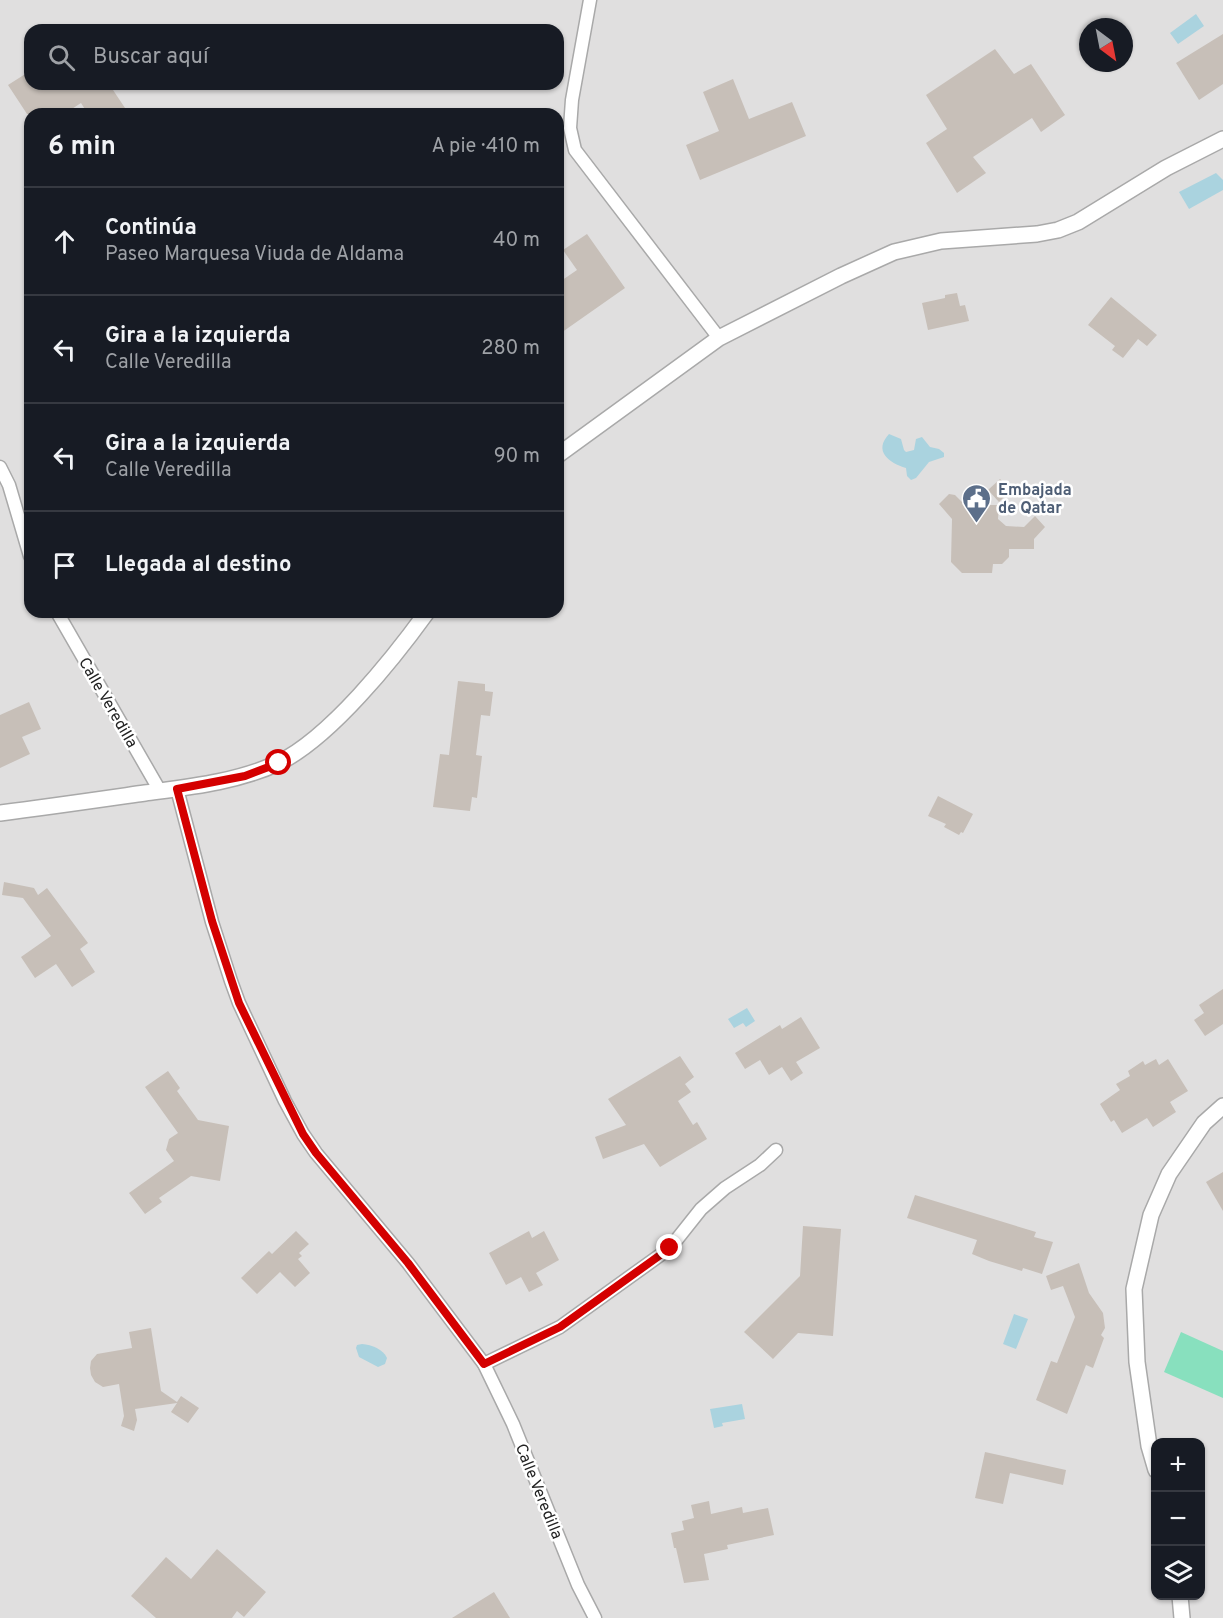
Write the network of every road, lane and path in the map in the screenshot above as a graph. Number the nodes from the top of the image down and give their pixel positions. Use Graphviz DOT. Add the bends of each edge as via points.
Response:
graph roads {
  1 [pos="590,0"];
  2 [pos="1223,139"];
  3 [pos="719,338"];
  4 [pos="564,451"];
  5 [pos="0,467"];
  6 [pos="24,536"];
  7 [pos="60,618"];
  8 [pos="423,618"];
  9 [pos="177,789"];
  10 [pos="160,791"];
  11 [pos="0,813"];
  12 [pos="1223,1106"];
  13 [pos="776,1150"];
  14 [pos="484,1364"];
  15 [pos="1151,1454"];
  16 [pos="1180,1600"];
  17 [pos="595,1618"];
  18 [pos="1182,1618"];
  1 -- 3 [label="street" via="572,100 570,128 575,150"];
  2 -- 3 [label="street" via="1058,230 941,241 894,252"];
  3 -- 4 [label="street"];
  5 -- 6 [label="street"];
  7 -- 10 [label="street, Calle Veredilla"];
  8 -- 9 [label="street" via="349,707 296,752 245,776"];
  9 -- 10 [label="street"];
  9 -- 14 [label="street, Calle Veredilla" via="212,921 239,1003 294,1119 316,1153 408,1263"];
  10 -- 11 [label="street"];
  12 -- 15 [label="street" via="1204,1123 1169,1174 1151,1215 1134,1288 1137,1362"];
  13 -- 14 [label="street" via="701,1209 670,1248 560,1327"];
  14 -- 17 [label="street, Calle Veredilla"];
  16 -- 18 [label="street"];
}
